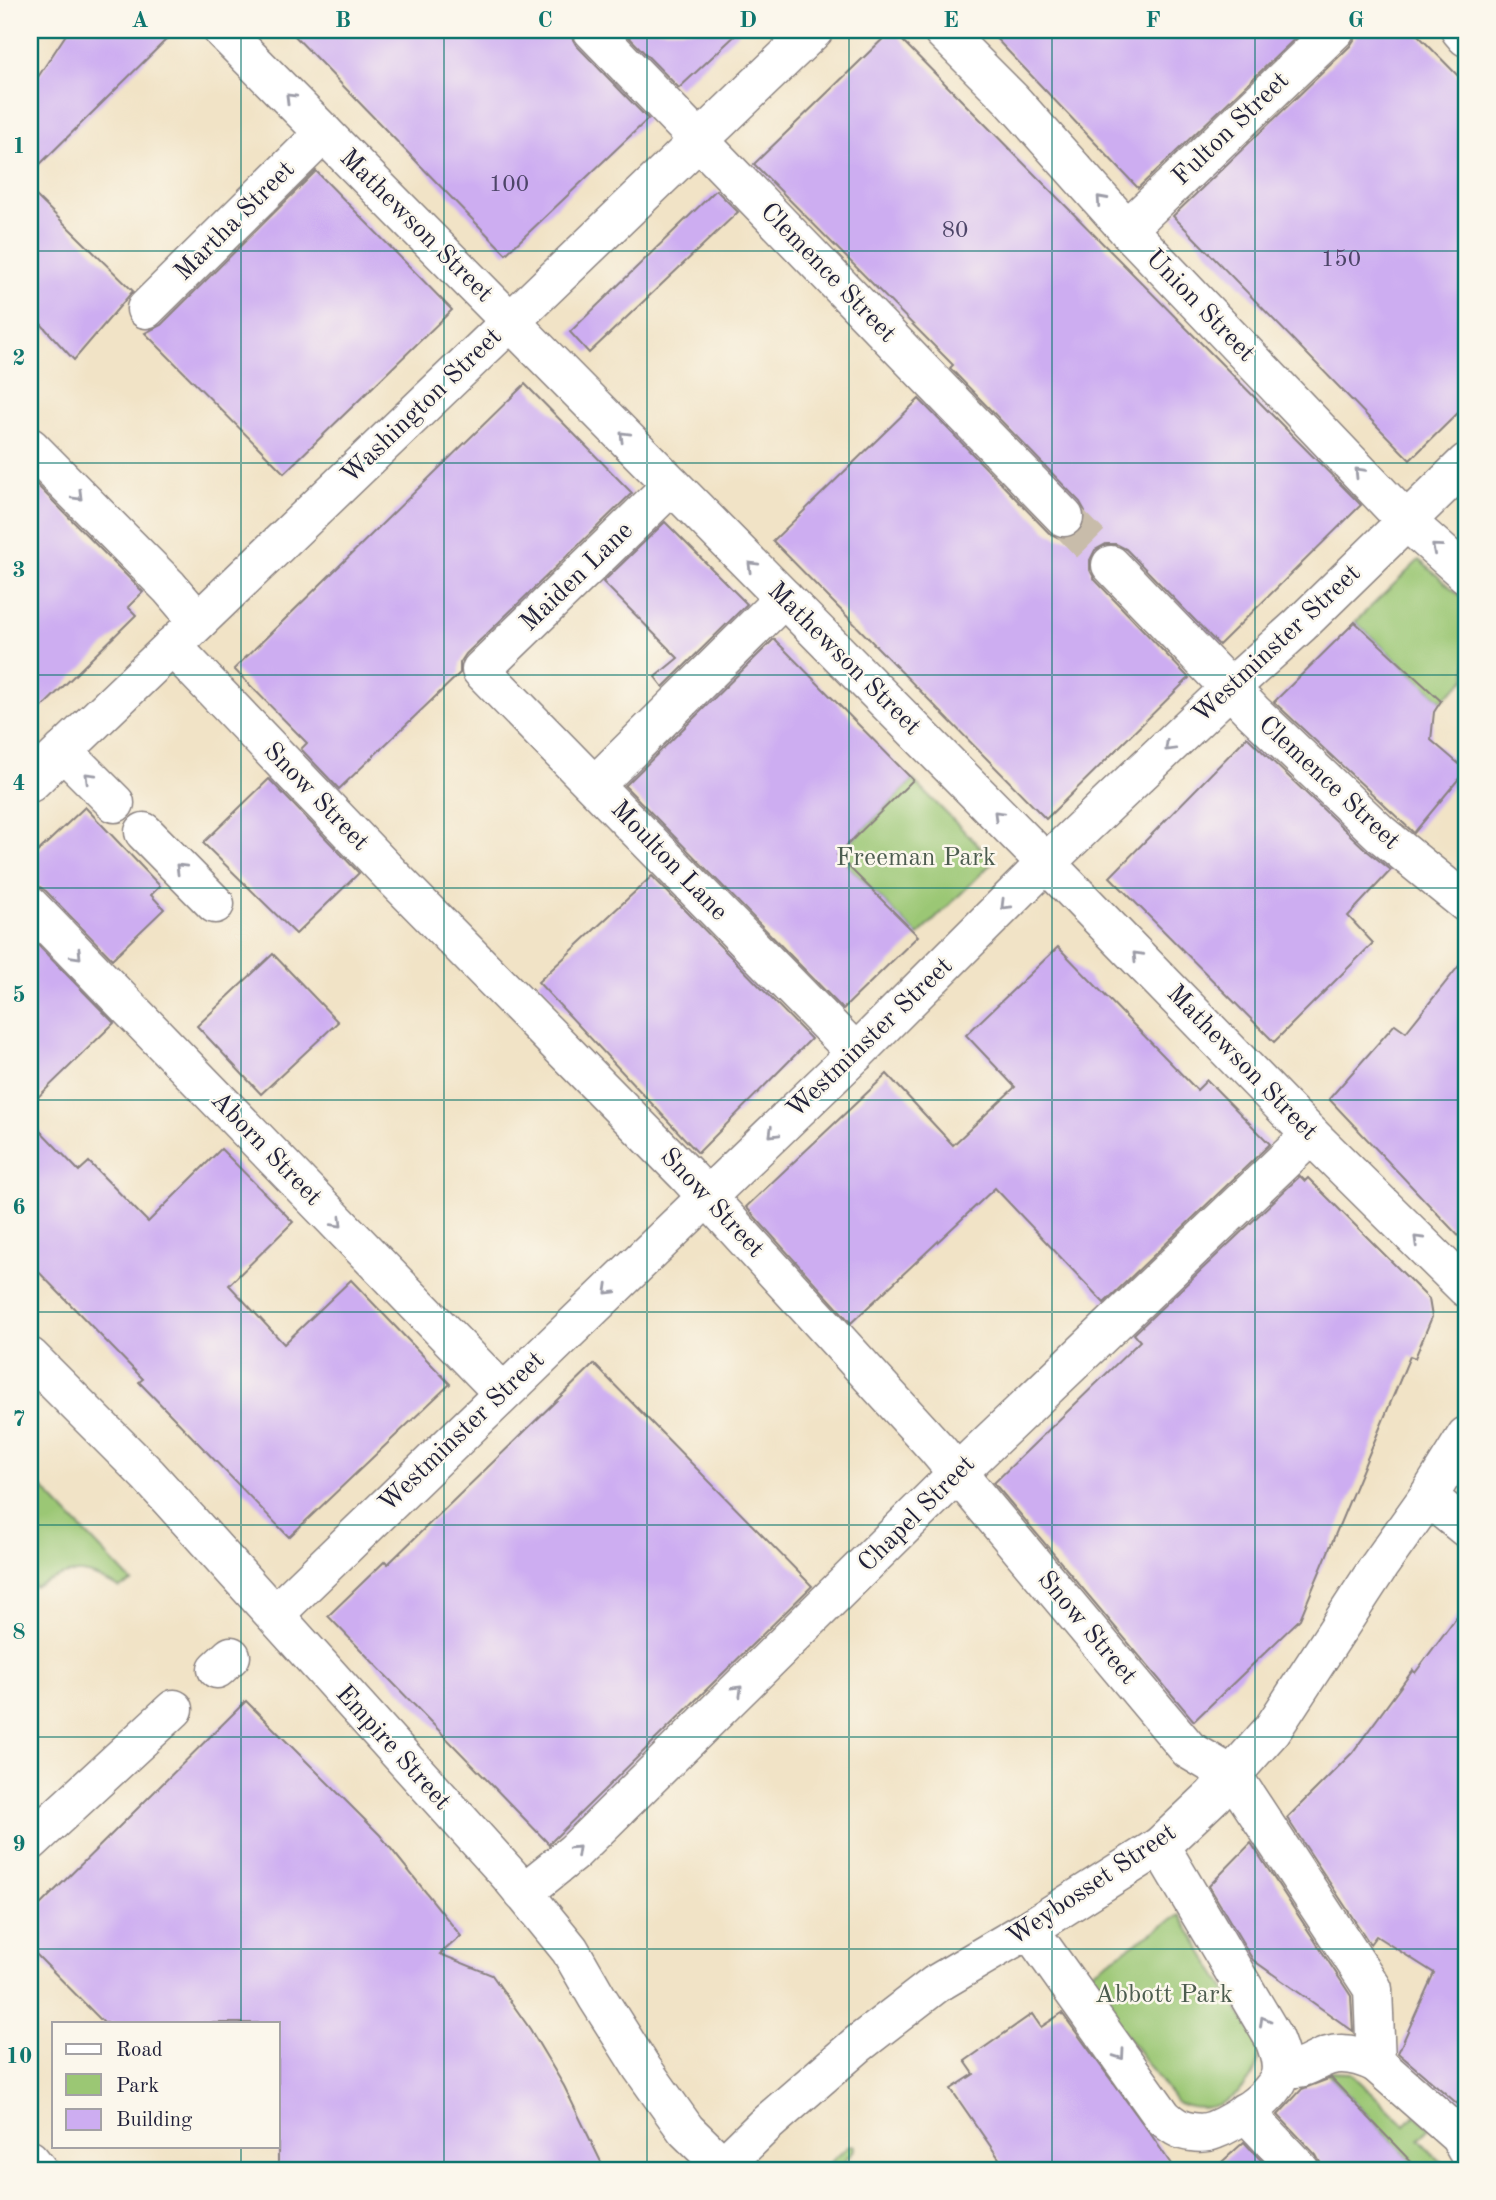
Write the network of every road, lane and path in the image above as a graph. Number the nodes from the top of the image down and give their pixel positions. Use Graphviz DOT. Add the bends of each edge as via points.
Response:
graph roads {
  1 [pos="222,30"];
  2 [pos="592,30"];
  3 [pos="814,30"];
  4 [pos="942,30"];
  5 [pos="1335,30"];
  6 [pos="1460,30"];
  7 [pos="1466,37"];
  8 [pos="324,133"];
  9 [pos="700,141"];
  10 [pos="1127,229"];
  11 [pos="146,309"];
  12 [pos="510,321"];
  13 [pos="30,447"];
  14 [pos="1466,463"];
  15 [pos="672,485"];
  16 [pos="1064,517"];
  17 [pos="1406,521"];
  18 [pos="1111,565"];
  19 [pos="1466,574"];
  20 [pos="784,598"];
  21 [pos="185,634"];
  22 [pos="481,670"];
  23 [pos="1230,688"];
  24 [pos="64,751"];
  25 [pos="30,783"];
  26 [pos="594,785"];
  27 [pos="115,803"];
  28 [pos="145,832"];
  29 [pos="1046,863"];
  30 [pos="1466,903"];
  31 [pos="215,904"];
  32 [pos="30,906"];
  33 [pos="856,1053"];
  34 [pos="1311,1135"];
  35 [pos="707,1196"];
  36 [pos="1466,1287"];
  37 [pos="30,1357"];
  38 [pos="503,1392"];
  39 [pos="1466,1436"];
  40 [pos="957,1474"];
  41 [pos="1428,1497"];
  42 [pos="1466,1528"];
  43 [pos="275,1614"];
  44 [pos="174,1709"];
  45 [pos="1233,1776"];
  46 [pos="30,1842"];
  47 [pos="1160,1846"];
  48 [pos="523,1893"];
  49 [pos="1030,1929"];
  50 [pos="1376,2063"];
  51 [pos="1281,2065"];
  52 [pos="1245,2112"];
  53 [pos="1466,2149"];
  54 [pos="30,2161"];
  55 [pos="723,2168"];
  56 [pos="38,2170"];
  57 [pos="1300,2170"];
  8 -- 1 [label="street, Mathewson Street, one-way"];
  2 -- 9 [label="street, Clemence Street"];
  3 -- 9 [label="street, Washington Street"];
  10 -- 4 [label="street, Union Street, one-way" via="1011,99"];
  5 -- 10 [label="street, Fulton Street"];
  6 -- 7 [label="street"];
  8 -- 11 [label="street, Martha Street"];
  8 -- 12 [label="street, Mathewson Street"];
  9 -- 12 [label="street, Washington Street"];
  9 -- 16 [label="street, Clemence Street"];
  17 -- 10 [label="street, Union Street, one-way"];
  15 -- 12 [label="street, Mathewson Street, one-way"];
  12 -- 21 [label="street, Washington Street"];
  13 -- 21 [label="street, Snow Street, one-way" via="169,587"];
  14 -- 17 [label="street, Westminster Street"];
  20 -- 15 [label="street, Mathewson Street, one-way"];
  15 -- 22 [label="street, Maiden Lane"];
  19 -- 17 [label="street, Union Street, one-way"];
  17 -- 23 [label="street, Westminster Street"];
  18 -- 23 [label="street, Clemence Street"];
  20 -- 26 [label="street"];
  29 -- 20 [label="street, Mathewson Street, one-way"];
  21 -- 24 [label="street, Washington Street"];
  21 -- 35 [label="street, Snow Street" via="381,865"];
  22 -- 26 [label="street, Moulton Lane"];
  23 -- 29 [label="street, Westminster Street, one-way"];
  23 -- 30 [label="street, Clemence Street" via="1381,834"];
  24 -- 25 [label="street, Washington Street"];
  27 -- 24 [label="street, one-way"];
  26 -- 33 [label="street, Moulton Lane"];
  31 -- 28 [label="street, one-way"];
  29 -- 33 [label="street, Westminster Street, one-way"];
  34 -- 29 [label="street, Mathewson Street, one-way"];
  32 -- 38 [label="street, Aborn Street, one-way"];
  33 -- 35 [label="street, Westminster Street, one-way"];
  36 -- 34 [label="street, Mathewson Street, one-way"];
  34 -- 40 [label="street, Chapel Street"];
  35 -- 38 [label="street, Westminster Street, one-way"];
  35 -- 40 [label="street, Snow Street"];
  37 -- 43 [label="street, Empire Street" via="148,1475"];
  38 -- 43 [label="street, Westminster Street"];
  39 -- 41 [label="street, Weybosset Street"];
  40 -- 45 [label="street, Snow Street" via="1189,1750"];
  48 -- 40 [label="street, Chapel Street, one-way" via="574,1852"];
  41 -- 42 [label="street"];
  41 -- 45 [label="street, Weybosset Street" via="1272,1730"];
  43 -- 48 [label="street, Empire Street"];
  44 -- 46 [label="street"];
  45 -- 47 [label="street, Weybosset Street"];
  45 -- 50 [label="street" via="1374,1989"];
  47 -- 49 [label="street, Weybosset Street"];
  51 -- 47 [label="street, one-way" via="1273,2037"];
  48 -- 55 [label="street, Empire Street" via="570,1950 686,2130"];
  49 -- 52 [label="street, one-way" via="1163,2117 1188,2132 1214,2130"];
  49 -- 55 [label="street, Weybosset Street" via="936,1984 858,2045"];
  50 -- 51 [label="street" via="1344,2053 1302,2068"];
  50 -- 53 [label="street" via="1459,2136"];
  51 -- 52 [label="street" via="1273,2088"];
  52 -- 57 [label="street"];
  54 -- 56 [label="street"];
}
